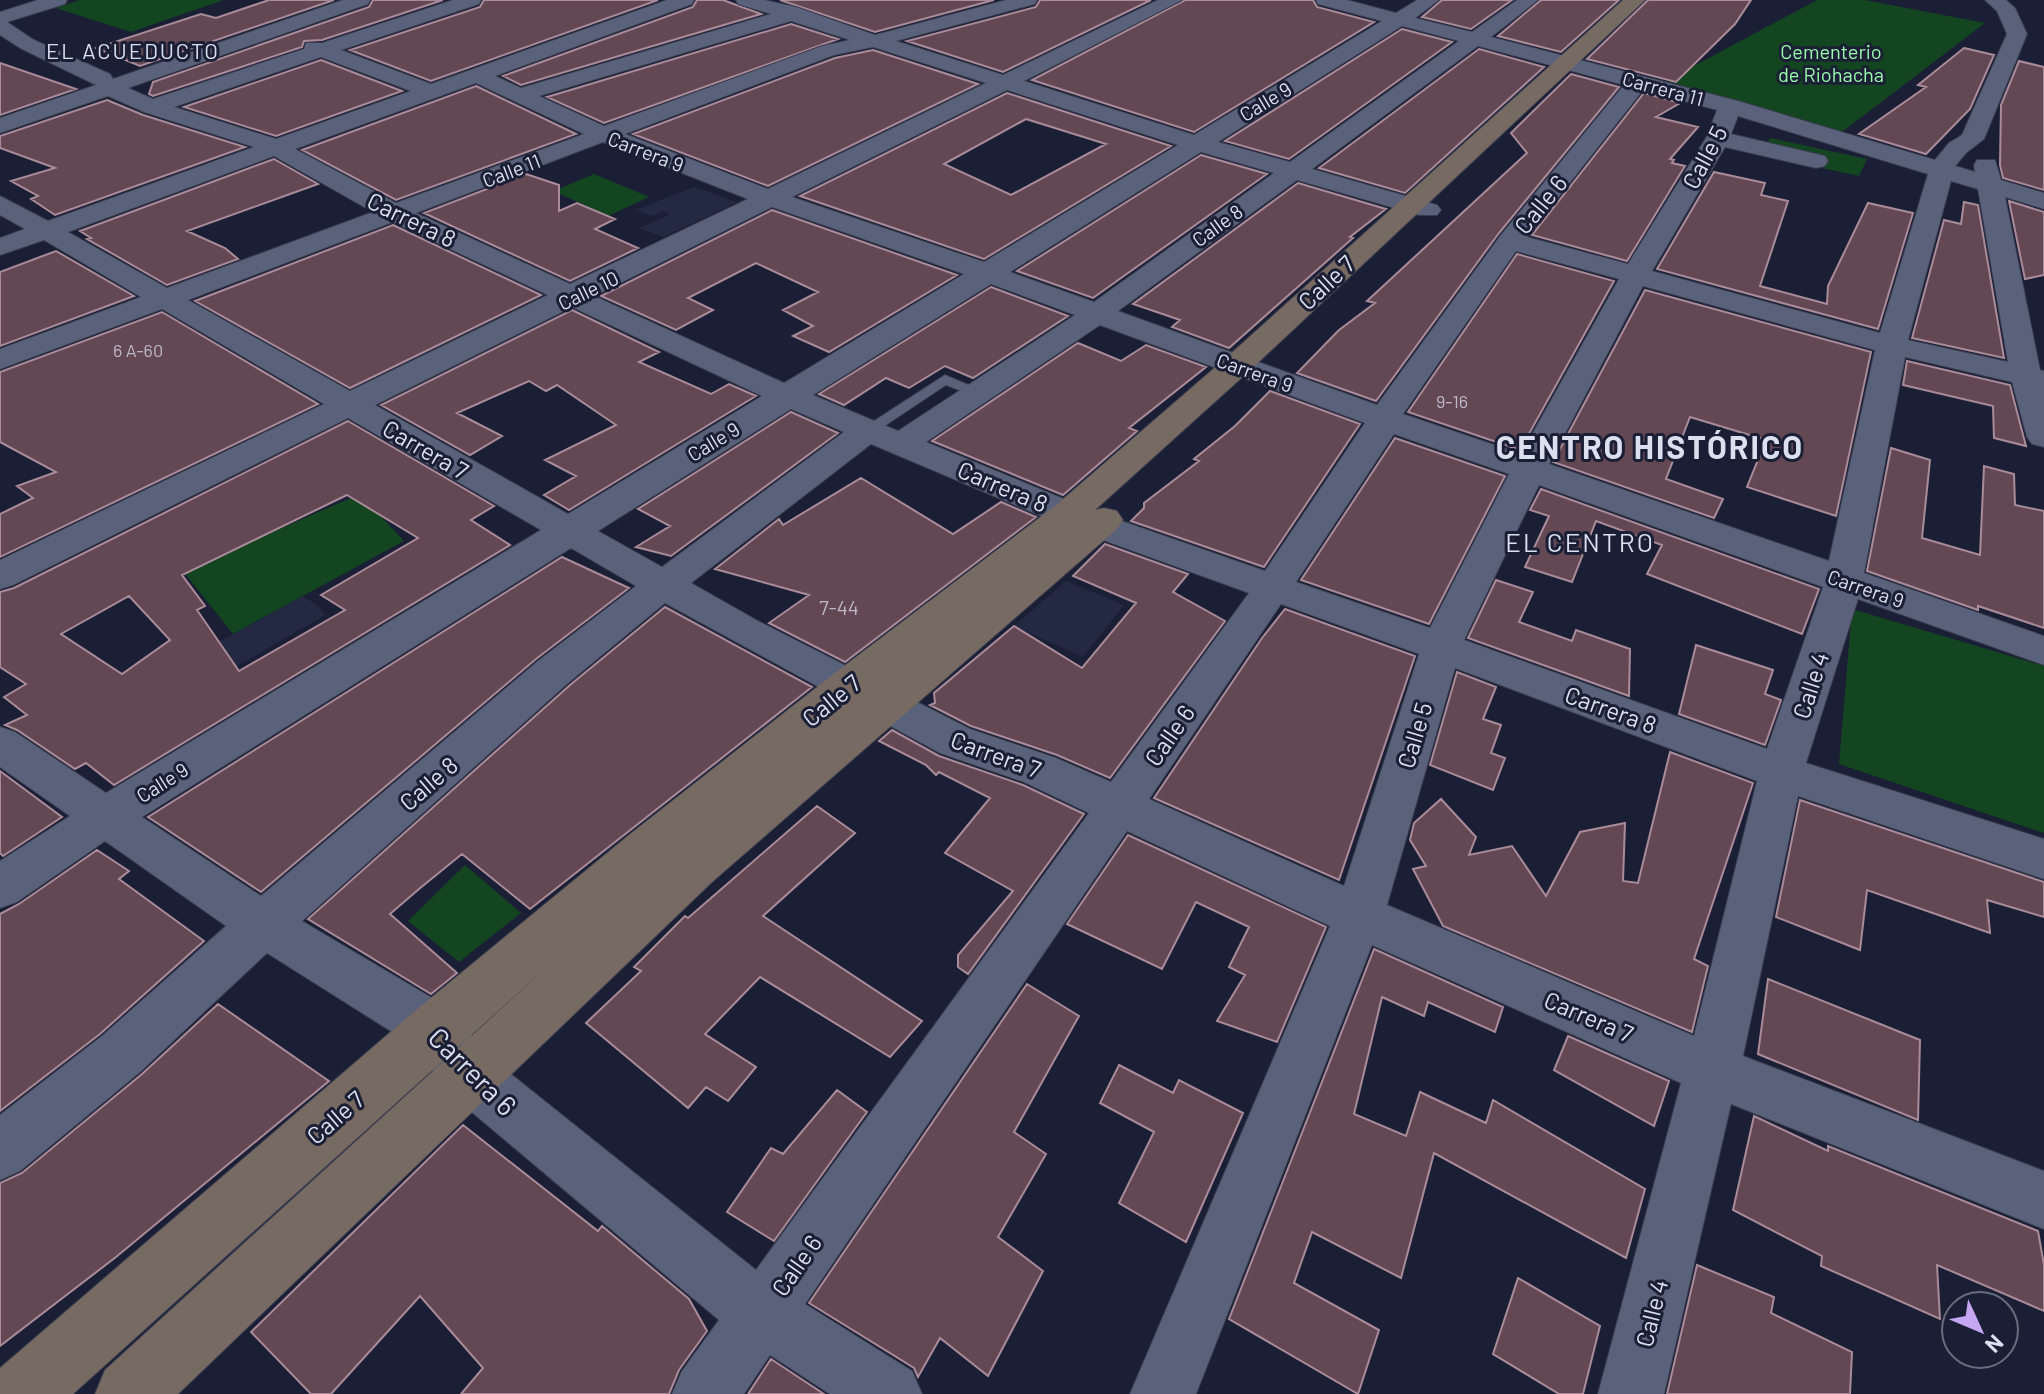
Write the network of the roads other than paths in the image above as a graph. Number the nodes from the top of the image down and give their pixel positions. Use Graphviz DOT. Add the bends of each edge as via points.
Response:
graph roads {
  1 [pos="58,0"];
  2 [pos="337,0"];
  3 [pos="361,0"];
  4 [pos="472,0"];
  5 [pos="685,0"];
  6 [pos="745,0"];
  7 [pos="1028,0"];
  8 [pos="1173,0"];
  9 [pos="1325,0"];
  10 [pos="1430,0"];
  11 [pos="1529,0"];
  12 [pos="1635,0"];
  13 [pos="1657,0"];
  14 [pos="1995,0"];
  15 [pos="824,5"];
  16 [pos="794,14"];
  17 [pos="0,18"];
  18 [pos="1400,19"];
  19 [pos="0,26"];
  20 [pos="272,31"];
  21 [pos="1473,39"];
  22 [pos="878,40"];
  23 [pos="322,50"];
  24 [pos="1576,65"];
  25 [pos="474,74"];
  26 [pos="1639,81"];
  27 [pos="1004,83"];
  28 [pos="105,84"];
  29 [pos="427,90"];
  30 [pos="520,95"];
  31 [pos="152,107"];
  32 [pos="0,116"];
  33 [pos="1724,122"];
  34 [pos="0,126"];
  35 [pos="605,135"];
  36 [pos="1972,139"];
  37 [pos="1197,143"];
  38 [pos="273,146"];
  39 [pos="1841,167"];
  40 [pos="1939,169"];
  41 [pos="1291,170"];
  42 [pos="1992,187"];
  43 [pos="772,199"];
  44 [pos="2044,201"];
  45 [pos="0,204"];
  46 [pos="1419,207"];
  47 [pos="396,214"];
  48 [pos="47,229"];
  49 [pos="1510,241"];
  50 [pos="0,247"];
  51 [pos="988,273"];
  52 [pos="1634,277"];
  53 [pos="576,296"];
  54 [pos="167,297"];
  55 [pos="1096,314"];
  56 [pos="1892,345"];
  57 [pos="0,360"];
  58 [pos="1248,369"];
  59 [pos="2035,378"];
  60 [pos="977,392"];
  61 [pos="787,396"];
  62 [pos="350,406"];
  63 [pos="1384,418"];
  64 [pos="885,436"];
  65 [pos="2044,437"];
  66 [pos="1529,470"];
  67 [pos="1083,520"];
  68 [pos="569,530"];
  69 [pos="0,576"];
  70 [pos="1844,580"];
  71 [pos="664,584"];
  72 [pos="1273,587"];
  73 [pos="1441,647"];
  74 [pos="2044,651"];
  75 [pos="866,696"];
  76 [pos="0,744"];
  77 [pos="1781,772"];
  78 [pos="1119,807"];
  79 [pos="105,817"];
  80 [pos="2044,859"];
  81 [pos="0,887"];
  82 [pos="1359,916"];
  83 [pos="265,923"];
  84 [pos="435,1029"];
  85 [pos="1712,1070"];
  86 [pos="468,1074"];
  87 [pos="0,1151"];
  88 [pos="2044,1200"];
  89 [pos="762,1313"];
  90 [pos="22,1394"];
  91 [pos="129,1394"];
  92 [pos="705,1394"];
  93 [pos="889,1394"];
  94 [pos="1163,1394"];
  95 [pos="1631,1394"];
  1 -- 17 [label="street"];
  2 -- 28 [label="street"];
  3 -- 20 [label="street"];
  4 -- 23 [label="street"];
  5 -- 25 [label="street"];
  6 -- 16 [label="street"];
  7 -- 22 [label="street, Calle 11"];
  8 -- 27 [label="street, Calle 10"];
  9 -- 18 [label="street, Carrera 11"];
  10 -- 18 [label="street, Calle 9"];
  11 -- 21 [label="street, Calle 8"];
  12 -- 24 [label="street, Calle 7"];
  13 -- 24 [label="street, Calle 7"];
  14 -- 36 [label="street" via="2005,8 2017,34"];
  15 -- 16 [label="street"];
  16 -- 22 [label="street"];
  16 -- 30 [label="street"];
  18 -- 21 [label="street, Carrera 11"];
  18 -- 37 [label="street, Calle 9"];
  19 -- 28 [label="street, Carrera 8"];
  20 -- 23 [label="street"];
  20 -- 28 [label="street"];
  21 -- 24 [label="street, Carrera 11"];
  21 -- 41 [label="street, Calle 8"];
  22 -- 27 [label="street"];
  22 -- 35 [label="street, Calle 11" via="829,50"];
  23 -- 29 [label="street"];
  23 -- 31 [label="street"];
  24 -- 26 [label="street, Carrera 11"];
  24 -- 46 [label="street, Calle 7"];
  25 -- 29 [label="street"];
  25 -- 30 [label="street, Carrera 9"];
  26 -- 33 [label="street, Carrera 11"];
  26 -- 49 [label="street, Calle 6"];
  27 -- 37 [label="street"];
  27 -- 43 [label="street, Calle 10"];
  28 -- 31 [label="street, Carrera 8"];
  28 -- 32 [label="street"];
  28 -- 34 [label="street"];
  29 -- 38 [label="street"];
  30 -- 35 [label="street, Carrera 9"];
  31 -- 38 [label="street, Carrera 8"];
  33 -- 39 [label="street"];
  33 -- 40 [label="street, Carrera 11"];
  33 -- 52 [label="street, Calle 5"];
  35 -- 43 [label="street, Carrera 9"];
  35 -- 47 [label="street, Calle 11"];
  36 -- 40 [label="street"];
  36 -- 42 [label="street" via="1982,148"];
  37 -- 41 [label="street"];
  37 -- 51 [label="street, Calle 9"];
  38 -- 47 [label="street, Carrera 8"];
  38 -- 48 [label="street"];
  40 -- 42 [label="street, Carrera 11"];
  40 -- 56 [label="street, Calle 4"];
  41 -- 46 [label="street"];
  41 -- 55 [label="street, Calle 8"];
  42 -- 44 [label="street, Carrera 11"];
  42 -- 59 [label="street"];
  43 -- 51 [label="street, Carrera 9"];
  43 -- 53 [label="street, Calle 10"];
  45 -- 48 [label="street, Carrera 7"];
  46 -- 58 [label="street, Calle 7"];
  47 -- 53 [label="street, Carrera 8"];
  47 -- 54 [label="street, Calle 11"];
  48 -- 50 [label="street"];
  48 -- 54 [label="street, Carrera 7"];
  49 -- 52 [label="street"];
  49 -- 63 [label="street, Calle 6"];
  51 -- 55 [label="street, Carrera 9"];
  51 -- 61 [label="street, Calle 9"];
  52 -- 56 [label="street"];
  52 -- 66 [label="street, Calle 5"];
  53 -- 61 [label="street, Carrera 8"];
  53 -- 62 [label="street, Calle 10"];
  54 -- 57 [label="street, Calle 11"];
  54 -- 62 [label="street, Carrera 7"];
  55 -- 58 [label="street, Carrera 9"];
  55 -- 60 [label="street, Calle 8"];
  56 -- 59 [label="street"];
  56 -- 70 [label="street, Calle 4"];
  58 -- 63 [label="street, Carrera 9"];
  58 -- 67 [label="street, Calle 7"];
  59 -- 65 [label="street"];
  60 -- 64 [label="street, Calle 8"];
  60 -- 64 [label="lane" via="945,379"];
  61 -- 64 [label="street, Carrera 8"];
  61 -- 68 [label="street, Calle 9"];
  62 -- 68 [label="street, Carrera 7"];
  62 -- 69 [label="street, Calle 10"];
  63 -- 66 [label="street, Carrera 9"];
  63 -- 72 [label="street, Calle 6"];
  64 -- 67 [label="street, Carrera 8"];
  64 -- 71 [label="street, Calle 8"];
  66 -- 70 [label="street, Carrera 9"];
  66 -- 73 [label="street, Calle 5"];
  67 -- 72 [label="street, Carrera 8"];
  67 -- 75 [label="street, Calle 7"];
  68 -- 71 [label="street, Carrera 7"];
  68 -- 79 [label="street, Calle 9"];
  70 -- 74 [label="street, Carrera 9"];
  70 -- 77 [label="street, Calle 4"];
  71 -- 75 [label="street, Carrera 7"];
  71 -- 83 [label="street, Calle 8" via="553,672"];
  72 -- 73 [label="street, Carrera 8"];
  72 -- 78 [label="street, Calle 6"];
  73 -- 77 [label="street, Carrera 8"];
  73 -- 82 [label="street, Calle 5"];
  75 -- 78 [label="street, Carrera 7" via="955,741 1040,770"];
  75 -- 84 [label="street, Calle 7"];
  75 -- 86 [label="street, Calle 7" via="694,867"];
  76 -- 79 [label="street, Carrera 6"];
  77 -- 80 [label="street, Carrera 8"];
  77 -- 85 [label="street, Calle 4"];
  78 -- 82 [label="street, Carrera 7"];
  78 -- 89 [label="street, Calle 6"];
  79 -- 81 [label="street, Calle 9"];
  79 -- 83 [label="street, Carrera 6"];
  82 -- 85 [label="street, Carrera 7"];
  82 -- 94 [label="street, Calle 5"];
  83 -- 84 [label="street, Carrera 6"];
  83 -- 87 [label="street, Calle 8" via="121,1054"];
  84 -- 86 [label="street, Carrera 6"];
  84 -- 90 [label="street, Calle 7"];
  85 -- 88 [label="street, Carrera 7"];
  85 -- 95 [label="street, Calle 4"];
  86 -- 89 [label="street, Carrera 6"];
  86 -- 91 [label="street, Calle 7"];
  89 -- 92 [label="street, Calle 6"];
  89 -- 93 [label="street, Carrera 6"];
}
